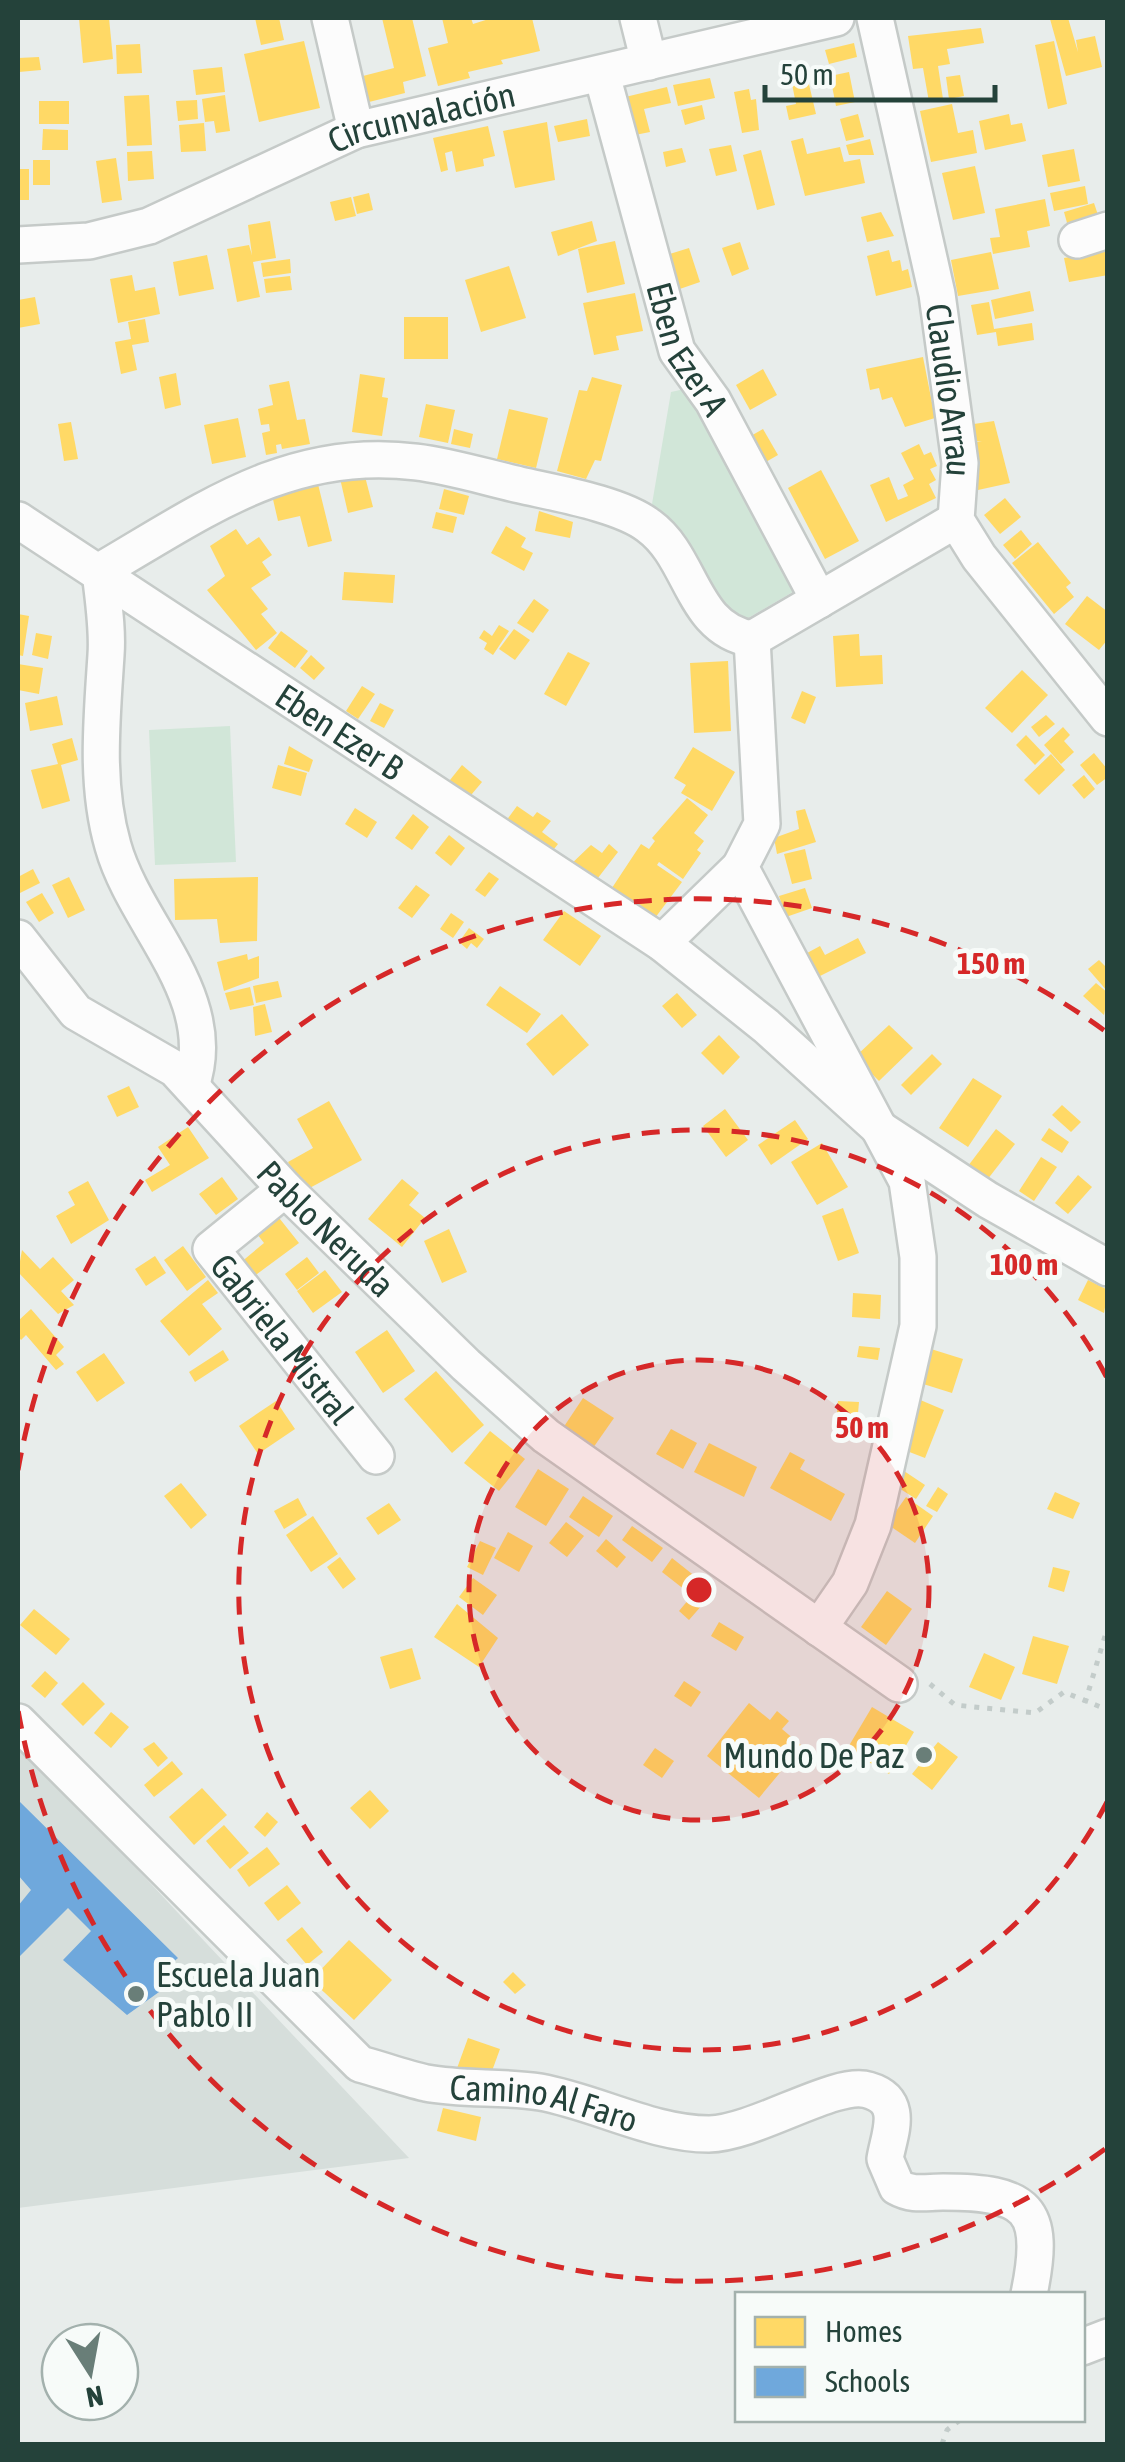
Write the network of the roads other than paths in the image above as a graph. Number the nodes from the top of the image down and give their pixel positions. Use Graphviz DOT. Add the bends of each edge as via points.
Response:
graph roads {
  1 [pos="330,18"];
  2 [pos="638,18"];
  3 [pos="836,18"];
  4 [pos="876,18"];
  5 [pos="650,62"];
  6 [pos="602,75"];
  7 [pos="356,130"];
  8 [pos="18,245"];
  9 [pos="18,520"];
  10 [pos="956,520"];
  11 [pos="100,572"];
  12 [pos="819,600"];
  13 [pos="752,639"];
  14 [pos="1108,718"];
  15 [pos="740,866"];
  16 [pos="18,938"];
  17 [pos="662,943"];
  18 [pos="191,1086"];
  19 [pos="880,1129"];
  20 [pos="285,1189"];
  21 [pos="1108,1268"];
  22 [pos="376,1456"];
  23 [pos="819,1628"];
  24 [pos="899,1684"];
  25 [pos="18,1722"];
  26 [pos="1029,2292"];
  1 -- 7 [label="street"];
  2 -- 5 [label="street"];
  3 -- 5 [label="street, Circunvalación"];
  4 -- 10 [label="street, Claudio Arrau" via="937,294 960,463"];
  5 -- 6 [label="street, Circunvalación"];
  6 -- 7 [label="street, Circunvalación"];
  6 -- 12 [label="street, Eben Ezer A" via="676,351 714,401"];
  7 -- 8 [label="street, Circunvalación" via="149,226 89,241"];
  9 -- 11 [label="street, Eben Ezer B"];
  10 -- 12 [label="street"];
  10 -- 14 [label="street, Claudio Arrau"];
  11 -- 13 [label="street" via="273,476 330,463 418,462 636,518 669,547 713,622"];
  11 -- 17 [label="street, Eben Ezer B"];
  11 -- 18 [label="street" via="106,812 124,876 190,1005 198,1047"];
  12 -- 13 [label="street"];
  13 -- 15 [label="street" via="762,824"];
  15 -- 17 [label="street"];
  15 -- 19 [label="street, Eben Ezer B"];
  16 -- 18 [label="street, Pablo Neruda" via="76,1012 155,1056"];
  17 -- 19 [label="street, Eben Ezer B"];
  18 -- 20 [label="street, Pablo Neruda"];
  19 -- 21 [label="street, Eben Ezer B"];
  19 -- 23 [label="street, Eben Ezer B" via="907,1182 918,1257 918,1326 873,1526 850,1583"];
  20 -- 22 [label="street, Gabriela Mistral" via="211,1249"];
  20 -- 23 [label="street, Pablo Neruda" via="546,1436"];
  23 -- 24 [label="street, Pablo Neruda"];
  25 -- 26 [label="street, Camino Al Faro" via="360,2064 429,2084 540,2092 691,2133 751,2128 841,2091 866,2089 893,2114 884,2160 897,2187 918,2194 992,2192 1028,2215 1038,2252"];
}
